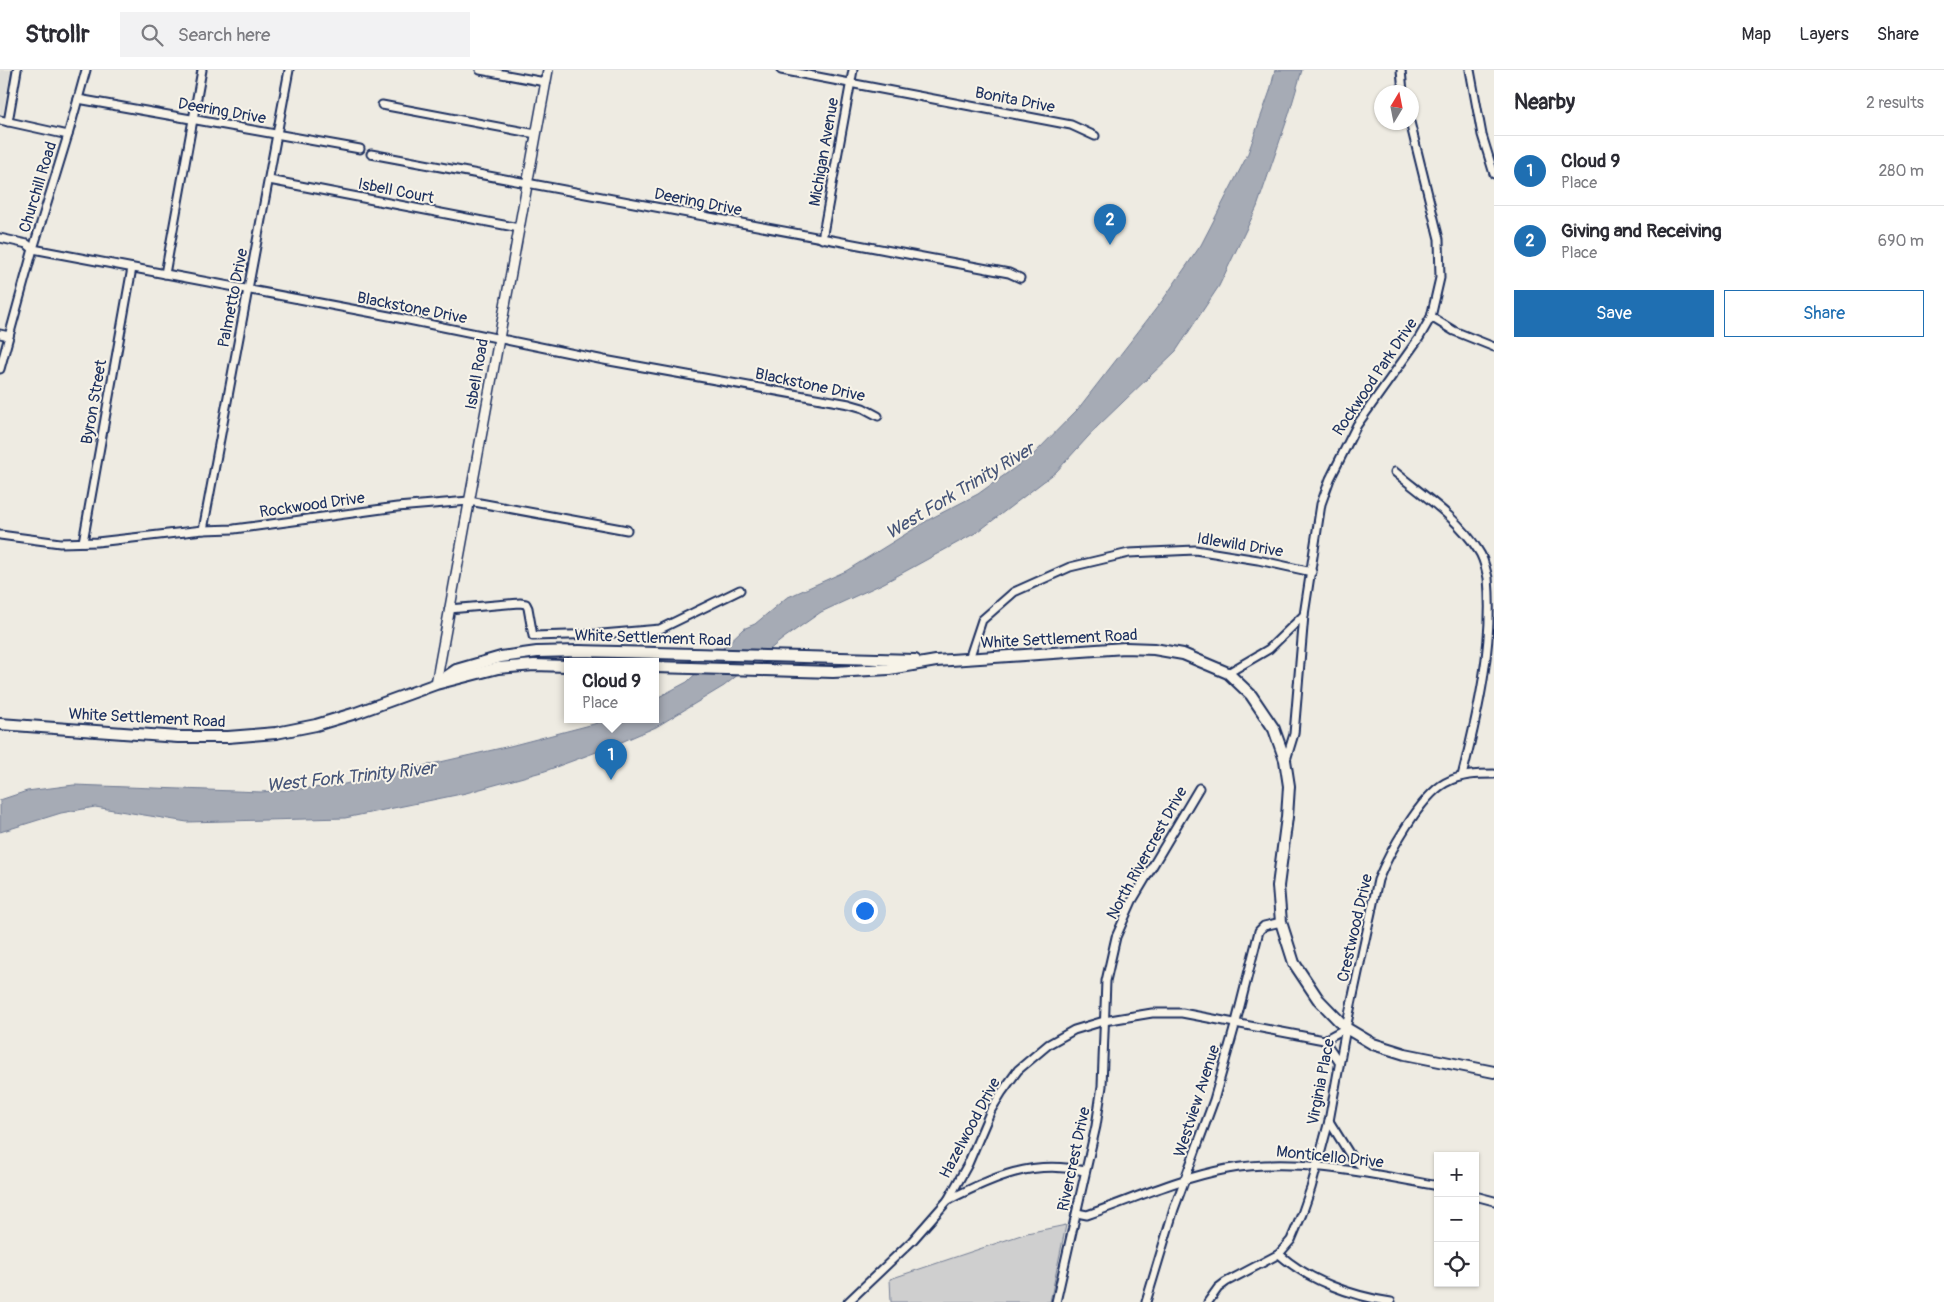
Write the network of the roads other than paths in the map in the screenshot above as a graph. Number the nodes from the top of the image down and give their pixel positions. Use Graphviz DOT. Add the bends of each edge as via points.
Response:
graph roads {
  1 [pos="17,70"];
  2 [pos="86,70"];
  3 [pos="202,70"];
  4 [pos="289,70"];
  5 [pos="480,70"];
  6 [pos="548,70"];
  7 [pos="781,70"];
  8 [pos="853,70"];
  9 [pos="1400,70"];
  10 [pos="1470,70"];
  11 [pos="546,82"];
  12 [pos="850,83"];
  13 [pos="1402,85"];
  14 [pos="78,99"];
  15 [pos="382,105"];
  16 [pos="193,120"];
  17 [pos="4,121"];
  18 [pos="1412,130"];
  19 [pos="536,134"];
  20 [pos="68,135"];
  21 [pos="277,135"];
  22 [pos="1096,136"];
  23 [pos="360,149"];
  24 [pos="371,154"];
  25 [pos="1494,174"];
  26 [pos="269,180"];
  27 [pos="527,184"];
  28 [pos="519,228"];
  29 [pos="0,238"];
  30 [pos="822,239"];
  31 [pos="33,249"];
  32 [pos="132,268"];
  33 [pos="165,274"];
  34 [pos="1020,278"];
  35 [pos="248,290"];
  36 [pos="1431,317"];
  37 [pos="0,334"];
  38 [pos="9,336"];
  39 [pos="499,339"];
  40 [pos="1494,347"];
  41 [pos="0,369"];
  42 [pos="878,416"];
  43 [pos="1395,472"];
  44 [pos="469,501"];
  45 [pos="203,530"];
  46 [pos="627,530"];
  47 [pos="0,535"];
  48 [pos="83,542"];
  49 [pos="1312,572"];
  50 [pos="740,590"];
  51 [pos="450,609"];
  52 [pos="1304,615"];
  53 [pos="970,659"];
  54 [pos="936,661"];
  55 [pos="564,666"];
  56 [pos="659,667"];
  57 [pos="1228,673"];
  58 [pos="436,684"];
  59 [pos="0,724"];
  60 [pos="1286,760"];
  61 [pos="1494,774"];
  62 [pos="1462,776"];
  63 [pos="1199,788"];
  64 [pos="1281,922"];
  65 [pos="1104,1021"];
  66 [pos="1236,1022"];
  67 [pos="1346,1028"];
  68 [pos="1324,1040"];
  69 [pos="1339,1062"];
  70 [pos="1494,1072"];
  71 [pos="1329,1121"];
  72 [pos="1317,1166"];
  73 [pos="1085,1171"];
  74 [pos="1369,1173"];
  75 [pos="1184,1180"];
  76 [pos="1434,1185"];
  77 [pos="1479,1197"];
  78 [pos="948,1200"];
  79 [pos="1494,1201"];
  80 [pos="1077,1213"];
  81 [pos="1279,1254"];
  82 [pos="848,1302"];
  83 [pos="1056,1302"];
  84 [pos="1146,1302"];
  85 [pos="1208,1302"];
  86 [pos="1391,1302"];
  1 -- 17 [label="street"];
  2 -- 14 [label="street, Churchill Road"];
  3 -- 16 [label="street"];
  4 -- 21 [label="street, Palmetto Drive"];
  5 -- 11 [label="street"];
  6 -- 11 [label="street, Isbell Road"];
  7 -- 12 [label="street, Bonita Drive"];
  8 -- 12 [label="street, Michigan Avenue"];
  9 -- 13 [label="street"];
  10 -- 25 [label="street" via="1482,135"];
  11 -- 19 [label="street, Isbell Road"];
  12 -- 22 [label="street, Bonita Drive" via="1071,125"];
  12 -- 30 [label="street, Michigan Avenue"];
  14 -- 16 [label="street, Deering Drive"];
  14 -- 20 [label="street, Churchill Road"];
  15 -- 19 [label="street"];
  16 -- 21 [label="street, Deering Drive"];
  16 -- 33 [label="street"];
  17 -- 20 [label="street"];
  18 -- 36 [label="street, Rockwood Park Drive" via="1438,240 1440,278"];
  19 -- 27 [label="street, Isbell Road"];
  20 -- 31 [label="street, Churchill Road"];
  21 -- 23 [label="street, Deering Drive"];
  21 -- 26 [label="street, Palmetto Drive"];
  24 -- 27 [label="street, Deering Drive"];
  26 -- 28 [label="street, Isbell Court"];
  26 -- 35 [label="street, Palmetto Drive"];
  27 -- 28 [label="street, Isbell Road"];
  27 -- 30 [label="street, Deering Drive"];
  28 -- 39 [label="street, Isbell Road"];
  29 -- 31 [label="street, Blackstone Drive" via="26,244"];
  30 -- 34 [label="street, Deering Drive" via="1009,273"];
  31 -- 32 [label="street, Blackstone Drive"];
  31 -- 38 [label="street, Churchill Road"];
  32 -- 33 [label="street, Blackstone Drive"];
  32 -- 48 [label="street, Byron Street"];
  33 -- 35 [label="street, Blackstone Drive"];
  35 -- 39 [label="street, Blackstone Drive"];
  35 -- 45 [label="street, Palmetto Drive"];
  36 -- 40 [label="street" via="1454,331"];
  36 -- 49 [label="street, Rockwood Park Drive" via="1340,455 1321,504"];
  37 -- 38 [label="street"];
  38 -- 41 [label="street, Churchill Road"];
  39 -- 42 [label="street, Blackstone Drive" via="849,404"];
  39 -- 44 [label="street, Isbell Road"];
  43 -- 62 [label="street" via="1461,527 1484,561 1491,591 1490,663"];
  44 -- 45 [label="street, Rockwood Drive"];
  44 -- 46 [label="street, Rockwood Drive"];
  44 -- 51 [label="street, Isbell Road"];
  45 -- 48 [label="street, Rockwood Drive"];
  47 -- 48 [label="street, Rockwood Drive" via="60,544"];
  49 -- 52 [label="street, Rockwood Park Drive"];
  49 -- 53 [label="street, Idlewild Drive" via="1195,550 1129,553 1070,567 1014,592 982,620"];
  50 -- 51 [label="street" via="660,629 602,634 533,636 528,608 520,603"];
  51 -- 58 [label="street, Isbell Road"];
  52 -- 57 [label="street" via="1269,649"];
  52 -- 60 [label="street, Rockwood Park Drive" via="1294,734"];
  53 -- 54 [label="main road, White Settlement Road"];
  53 -- 57 [label="main road, White Settlement Road" via="1125,648 1154,649 1182,654"];
  54 -- 56 [label="main road, White Settlement Road" via="889,669 833,672"];
  54 -- 58 [label="main road, White Settlement Road" via="537,652 501,657 456,670"];
  55 -- 58 [label="main road, White Settlement Road" via="498,668"];
  57 -- 60 [label="main road, White Settlement Road" via="1251,695 1274,729"];
  58 -- 59 [label="main road, White Settlement Road" via="316,725 248,736 178,737"];
  60 -- 64 [label="main road, White Settlement Road" via="1289,786 1287,818 1278,886"];
  61 -- 62 [label="street, Crestwood Drive"];
  62 -- 67 [label="street, Crestwood Drive" via="1444,783 1432,793 1386,860 1378,880"];
  63 -- 65 [label="street, North Rivercrest Drive" via="1132,901 1116,937 1106,980"];
  64 -- 66 [label="street, Westview Avenue" via="1264,926 1259,931"];
  64 -- 67 [label="main road, White Settlement Road" via="1294,963 1318,999"];
  65 -- 66 [label="street, Hazelwood Drive" via="1152,1013 1182,1013"];
  65 -- 73 [label="street, Rivercrest Drive" via="1102,1086"];
  65 -- 78 [label="street, Hazelwood Drive" via="1074,1030 1049,1044 1018,1070 991,1110 968,1164"];
  66 -- 68 [label="street, Hazelwood Drive"];
  66 -- 75 [label="street, Westview Avenue" via="1214,1100"];
  67 -- 68 [label="street"];
  67 -- 69 [label="street, Virginia Place"];
  67 -- 70 [label="main road, White Settlement Road" via="1373,1044 1405,1054"];
  68 -- 69 [label="street"];
  69 -- 71 [label="street, Virginia Place"];
  71 -- 72 [label="street, Virginia Place"];
  71 -- 74 [label="street" via="1352,1158"];
  72 -- 74 [label="street, Monticello Drive"];
  72 -- 75 [label="street, Monticello Drive" via="1261,1165 1226,1169"];
  72 -- 81 [label="street, Virginia Place" via="1291,1240"];
  73 -- 78 [label="street" via="1041,1166 1016,1171"];
  73 -- 80 [label="street, Rivercrest Drive"];
  74 -- 76 [label="street, Monticello Drive"];
  75 -- 80 [label="street, Monticello Drive" via="1087,1215"];
  75 -- 84 [label="street, Westview Avenue"];
  77 -- 79 [label="street"];
  78 -- 82 [label="street, Hazelwood Drive" via="912,1241"];
  80 -- 83 [label="street, Rivercrest Drive"];
  81 -- 85 [label="street, Virginia Place" via="1226,1282"];
  81 -- 86 [label="street" via="1293,1266 1335,1286"];
}
